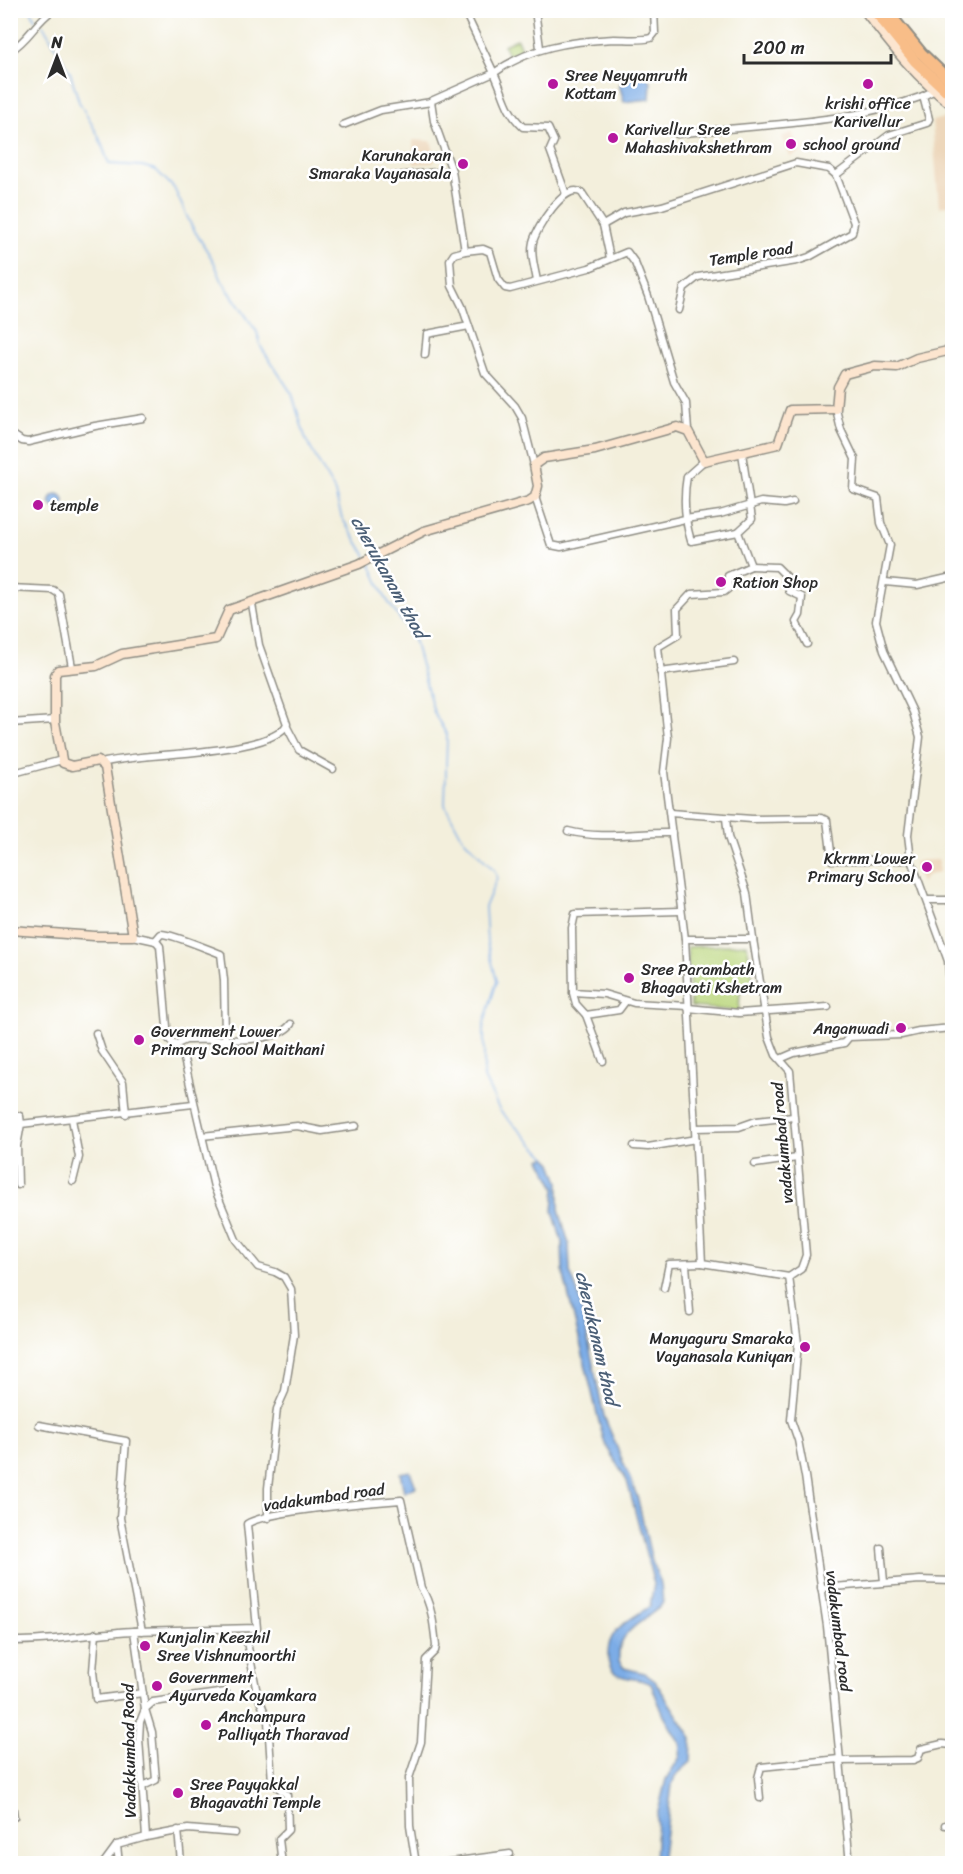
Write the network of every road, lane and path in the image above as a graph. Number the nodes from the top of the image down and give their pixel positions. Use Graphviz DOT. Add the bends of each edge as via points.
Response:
graph roads {
  1 [pos="53,10"];
  2 [pos="464,10"];
  3 [pos="535,10"];
  4 [pos="654,10"];
  5 [pos="864,10"];
  6 [pos="874,10"];
  7 [pos="903,10"];
  8 [pos="888,13"];
  9 [pos="540,48"];
  10 [pos="10,51"];
  11 [pos="494,74"];
  12 [pos="952,83"];
  13 [pos="933,91"];
  14 [pos="923,96"];
  15 [pos="952,96"];
  16 [pos="431,102"];
  17 [pos="952,105"];
  18 [pos="343,125"];
  19 [pos="677,134"];
  20 [pos="452,171"];
  21 [pos="837,175"];
  22 [pos="384,177"];
  23 [pos="566,194"];
  24 [pos="603,225"];
  25 [pos="465,251"];
  26 [pos="610,258"];
  27 [pos="537,280"];
  28 [pos="679,310"];
  29 [pos="470,326"];
  30 [pos="952,350"];
  31 [pos="425,355"];
  32 [pos="836,409"];
  33 [pos="143,418"];
  34 [pos="688,431"];
  35 [pos="10,433"];
  36 [pos="742,453"];
  37 [pos="704,462"];
  38 [pos="534,465"];
  39 [pos="535,497"];
  40 [pos="793,502"];
  41 [pos="749,505"];
  42 [pos="685,519"];
  43 [pos="738,532"];
  44 [pos="751,566"];
  45 [pos="952,577"];
  46 [pos="885,582"];
  47 [pos="10,588"];
  48 [pos="252,604"];
  49 [pos="807,644"];
  50 [pos="734,662"];
  51 [pos="72,667"];
  52 [pos="660,672"];
  53 [pos="55,720"];
  54 [pos="10,723"];
  55 [pos="286,727"];
  56 [pos="62,759"];
  57 [pos="102,763"];
  58 [pos="333,769"];
  59 [pos="10,774"];
  60 [pos="669,813"];
  61 [pos="726,818"];
  62 [pos="568,831"];
  63 [pos="672,833"];
  64 [pos="911,860"];
  65 [pos="927,900"];
  66 [pos="952,906"];
  67 [pos="680,911"];
  68 [pos="10,930"];
  69 [pos="133,936"];
  70 [pos="685,939"];
  71 [pos="753,939"];
  72 [pos="154,940"];
  73 [pos="573,992"];
  74 [pos="952,997"];
  75 [pos="625,1002"];
  76 [pos="952,1006"];
  77 [pos="688,1007"];
  78 [pos="828,1007"];
  79 [pos="764,1011"];
  80 [pos="586,1015"];
  81 [pos="291,1024"];
  82 [pos="952,1028"];
  83 [pos="96,1033"];
  84 [pos="225,1038"];
  85 [pos="175,1045"];
  86 [pos="780,1059"];
  87 [pos="603,1061"];
  88 [pos="193,1104"];
  89 [pos="10,1113"];
  90 [pos="126,1114"];
  91 [pos="793,1117"];
  92 [pos="72,1119"];
  93 [pos="21,1124"];
  94 [pos="356,1126"];
  95 [pos="695,1128"];
  96 [pos="202,1136"];
  97 [pos="696,1139"];
  98 [pos="634,1146"];
  99 [pos="797,1158"];
  100 [pos="755,1164"];
  101 [pos="73,1181"];
  102 [pos="18,1185"];
  103 [pos="702,1263"];
  104 [pos="686,1265"];
  105 [pos="789,1276"];
  106 [pos="664,1288"];
  107 [pos="690,1312"];
  108 [pos="39,1425"];
  109 [pos="268,1518"];
  110 [pos="881,1548"];
  111 [pos="952,1581"];
  112 [pos="884,1582"];
  113 [pos="821,1588"];
  114 [pos="134,1631"];
  115 [pos="142,1631"];
  116 [pos="96,1633"];
  117 [pos="10,1641"];
  118 [pos="247,1642"];
  119 [pos="226,1692"];
  120 [pos="143,1693"];
  121 [pos="145,1708"];
  122 [pos="952,1745"];
  123 [pos="839,1760"];
  124 [pos="143,1786"];
  125 [pos="10,1788"];
  126 [pos="760,1798"];
  127 [pos="10,1818"];
  128 [pos="945,1825"];
  129 [pos="952,1825"];
  130 [pos="178,1830"];
  131 [pos="235,1833"];
  132 [pos="146,1836"];
  133 [pos="117,1845"];
  134 [pos="510,1854"];
  135 [pos="102,1863"];
  136 [pos="119,1863"];
  137 [pos="187,1863"];
  138 [pos="282,1863"];
  139 [pos="416,1863"];
  140 [pos="435,1863"];
  141 [pos="850,1863"];
  1 -- 10 [label="street" via="39,19 26,42"];
  2 -- 11 [label="street"];
  3 -- 9 [label="street"];
  4 -- 9 [label="street" via="655,33 651,38 573,42"];
  5 -- 13 [label="street"];
  6 -- 15 [label="highway" via="915,62"];
  7 -- 8 [label="street"];
  8 -- 12 [label="highway"];
  9 -- 11 [label="street"];
  11 -- 16 [label="street"];
  11 -- 23 [label="street" via="509,112 523,127 548,128 554,141 550,150 553,162"];
  13 -- 14 [label="street"];
  13 -- 17 [label="street"];
  14 -- 19 [label="street" via="865,112"];
  14 -- 21 [label="street" via="927,123 889,135"];
  16 -- 18 [label="street" via="381,111"];
  16 -- 20 [label="street"];
  20 -- 22 [label="street"];
  20 -- 25 [label="street"];
  21 -- 24 [label="street" via="829,169 796,163 662,206 624,213"];
  21 -- 28 [label="street, Temple road" via="854,223 852,233 797,261 698,277 684,288"];
  23 -- 24 [label="street" via="579,190"];
  23 -- 27 [label="street" via="552,208 535,237 532,258"];
  24 -- 26 [label="street"];
  25 -- 27 [label="street" via="490,252 505,288"];
  25 -- 29 [label="street" via="454,254 449,266 452,286"];
  26 -- 27 [label="street" via="569,274"];
  26 -- 34 [label="street" via="627,252 635,263 674,382 686,404"];
  29 -- 31 [label="street" via="427,334"];
  29 -- 38 [label="street" via="485,372 522,418"];
  30 -- 32 [label="street" via="897,367 875,366 845,374 838,387"];
  32 -- 36 [label="street" via="790,410 778,444"];
  32 -- 46 [label="street" via="855,459 853,489 878,498 881,523 890,546"];
  33 -- 35 [label="street" via="28,442"];
  34 -- 37 [label="street"];
  34 -- 38 [label="street" via="667,429 595,450 544,458"];
  36 -- 37 [label="street"];
  36 -- 41 [label="street"];
  37 -- 42 [label="street" via="687,476"];
  38 -- 39 [label="street" via="538,486"];
  39 -- 42 [label="street" via="551,545 561,547"];
  39 -- 48 [label="street" via="424,531 359,564"];
  40 -- 41 [label="street"];
  41 -- 42 [label="street"];
  41 -- 43 [label="street" via="752,519"];
  42 -- 43 [label="street" via="691,541"];
  43 -- 44 [label="street"];
  44 -- 49 [label="street" via="777,567 789,579 789,591 802,597 796,622"];
  44 -- 52 [label="street" via="728,576 726,591 691,594 677,609 678,635 658,647"];
  45 -- 46 [label="street" via="917,585"];
  46 -- 64 [label="street" via="876,621 884,651 913,712 920,737 908,835"];
  47 -- 51 [label="street" via="53,590 58,594"];
  48 -- 51 [label="street" via="229,610 216,639 122,654 96,666"];
  48 -- 55 [label="street" via="259,645 283,707"];
  50 -- 52 [label="street"];
  51 -- 53 [label="street" via="58,670 55,675"];
  52 -- 60 [label="street" via="668,738 664,772"];
  53 -- 54 [label="street"];
  53 -- 56 [label="street"];
  55 -- 57 [label="street" via="267,740 239,747 135,756"];
  55 -- 58 [label="street" via="299,750"];
  56 -- 57 [label="street" via="72,766"];
  56 -- 59 [label="street"];
  57 -- 69 [label="street"];
  60 -- 61 [label="street"];
  60 -- 63 [label="street"];
  61 -- 64 [label="street" via="821,818 827,820 832,860"];
  61 -- 71 [label="street, vadakumbad road" via="728,837 747,893"];
  62 -- 63 [label="street" via="594,837"];
  63 -- 67 [label="street"];
  64 -- 65 [label="street"];
  65 -- 66 [label="street" via="949,900"];
  65 -- 74 [label="street" via="948,961"];
  67 -- 70 [label="street"];
  67 -- 73 [label="street" via="575,914"];
  68 -- 69 [label="street"];
  69 -- 72 [label="street"];
  70 -- 71 [label="street"];
  70 -- 77 [label="street"];
  71 -- 79 [label="street, vadakumbad road"];
  72 -- 84 [label="street" via="161,934 174,934 189,944 221,954"];
  72 -- 85 [label="street" via="160,946 168,1038"];
  73 -- 75 [label="street" via="604,994"];
  73 -- 80 [label="street" via="576,1004"];
  74 -- 76 [label="street"];
  75 -- 77 [label="street"];
  75 -- 80 [label="street" via="619,1010"];
  77 -- 79 [label="street" via="739,1013"];
  77 -- 95 [label="street"];
  78 -- 79 [label="street"];
  79 -- 86 [label="street, vadakumbad road" via="772,1048"];
  80 -- 87 [label="street"];
  81 -- 84 [label="street" via="281,1034"];
  82 -- 86 [label="street" via="849,1037 844,1043"];
  83 -- 90 [label="street" via="102,1051 123,1082"];
  84 -- 85 [label="street" via="186,1040"];
  85 -- 88 [label="street" via="183,1055"];
  86 -- 91 [label="street, vadakumbad road" via="790,1071"];
  88 -- 90 [label="street"];
  88 -- 96 [label="street"];
  89 -- 93 [label="street" via="18,1114"];
  90 -- 92 [label="street"];
  91 -- 95 [label="street" via="739,1127"];
  91 -- 99 [label="street, vadakumbad road"];
  92 -- 93 [label="street"];
  92 -- 101 [label="street" via="79,1157"];
  93 -- 102 [label="street"];
  94 -- 96 [label="street" via="322,1131 297,1126"];
  95 -- 97 [label="street"];
  96 -- 109 [label="street" via="213,1187 236,1240 258,1267 284,1277 294,1306 289,1377 277,1409"];
  97 -- 98 [label="street"];
  97 -- 103 [label="street"];
  99 -- 100 [label="street"];
  99 -- 105 [label="street, vadakumbad road" via="806,1255 801,1269"];
  103 -- 104 [label="street"];
  103 -- 105 [label="street"];
  104 -- 106 [label="street" via="669,1264"];
  104 -- 107 [label="street"];
  105 -- 113 [label="street, vadakumbad road" via="798,1343 791,1420 805,1476"];
  108 -- 115 [label="street" via="126,1441 120,1518"];
  109 -- 115 [label="street, vadakumbad road" via="252,1521 247,1527 257,1628"];
  109 -- 139 [label="street, vadakumbad road" via="352,1503 400,1500 436,1646 426,1660 421,1742 409,1778"];
  110 -- 112 [label="street"];
  111 -- 112 [label="street"];
  112 -- 113 [label="street"];
  113 -- 123 [label="street, vadakumbad road"];
  114 -- 115 [label="street, vadakumbad road"];
  114 -- 116 [label="street"];
  114 -- 120 [label="street, Vadakkumbad Road"];
  116 -- 117 [label="street" via="43,1641"];
  116 -- 120 [label="street" via="96,1699"];
  118 -- 138 [label="street" via="257,1693 268,1721 272,1782 287,1795 288,1830 279,1839"];
  119 -- 121 [label="street" via="153,1702"];
  120 -- 121 [label="street, Vadakkumbad Road"];
  121 -- 124 [label="street, Vadakkumbad Road" via="140,1722"];
  121 -- 124 [label="street" via="152,1732 156,1780"];
  122 -- 123 [label="street" via="928,1746 914,1760"];
  123 -- 126 [label="street" via="761,1767"];
  123 -- 141 [label="street, vadakumbad road"];
  124 -- 132 [label="street, Vadakkumbad Road"];
  125 -- 127 [label="street" via="14,1817"];
  128 -- 129 [label="street"];
  130 -- 131 [label="street"];
  130 -- 132 [label="street"];
  130 -- 137 [label="street" via="181,1862"];
  132 -- 133 [label="street, Vadakkumbad Road"];
  133 -- 135 [label="street"];
  133 -- 136 [label="street"];
  134 -- 140 [label="street"];
}
